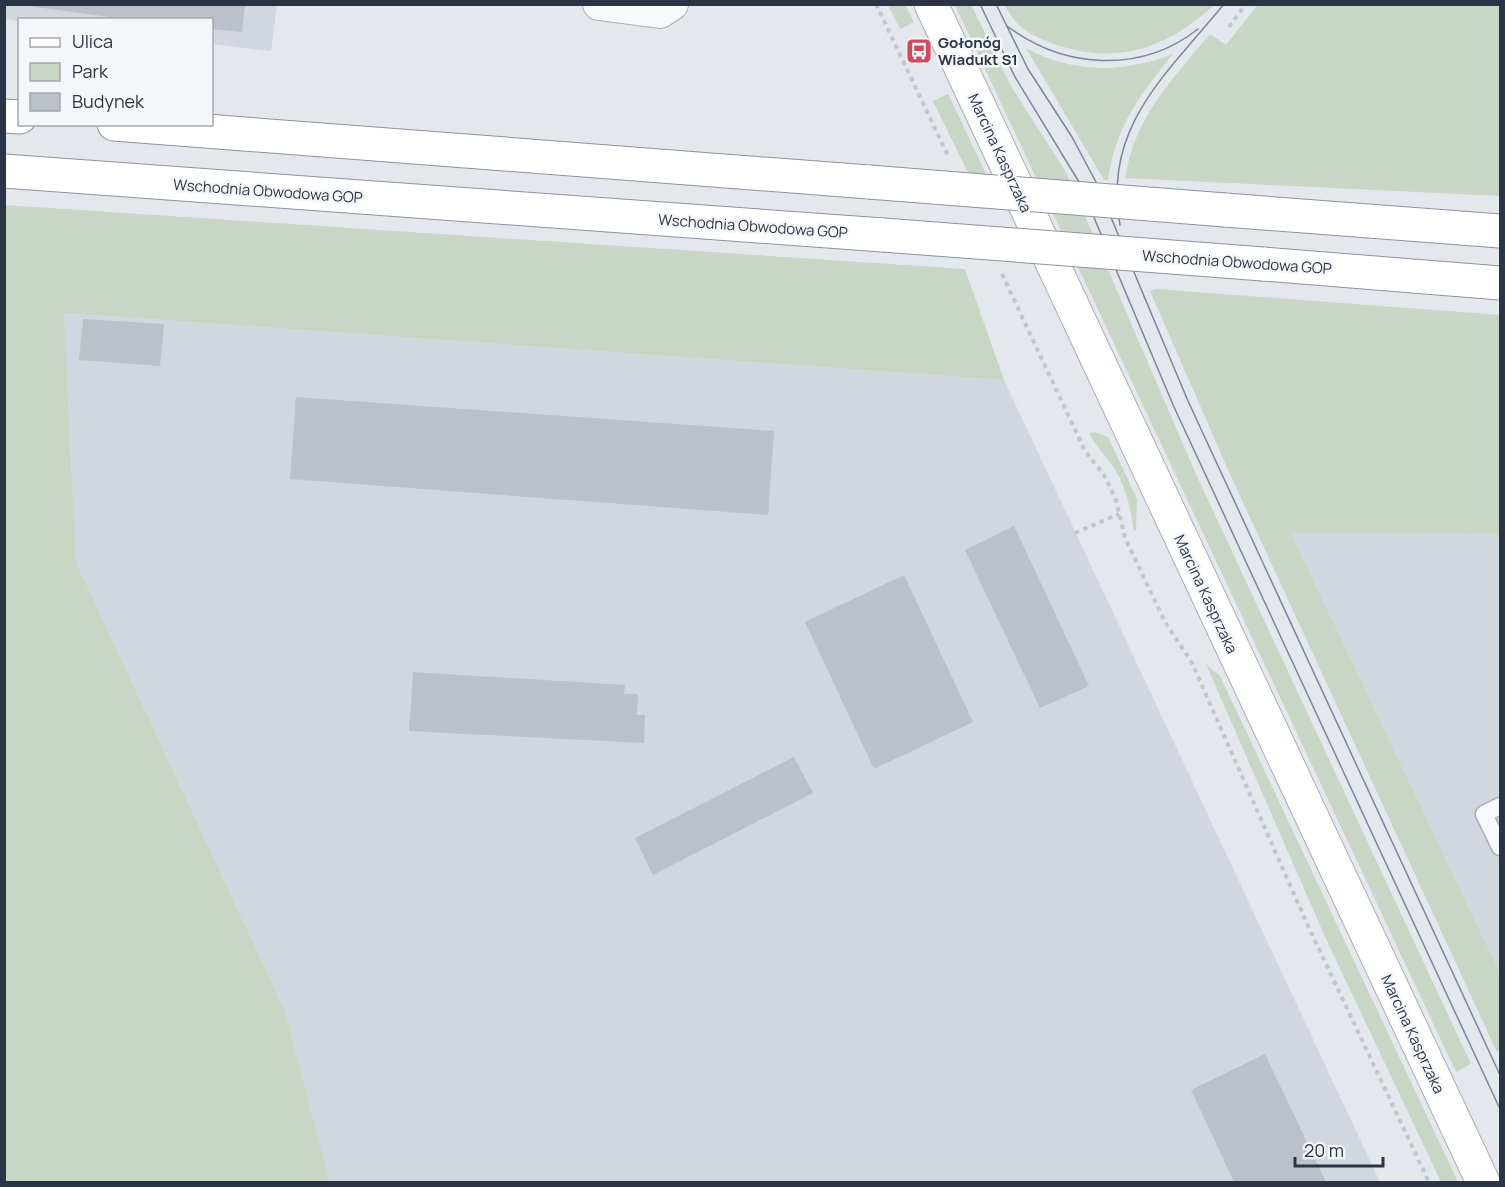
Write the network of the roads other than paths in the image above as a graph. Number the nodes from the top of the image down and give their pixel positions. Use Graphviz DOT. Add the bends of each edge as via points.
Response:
graph roads {
  1 [pos="599,4"];
  2 [pos="672,4"];
  3 [pos="930,4"];
  4 [pos="140,126"];
  5 [pos="4,171"];
  6 [pos="1500,231"];
  7 [pos="1500,283"];
  8 [pos="1500,806"];
  9 [pos="1500,847"];
  10 [pos="1483,1182"];
  1 -- 2 [label="street" via="660,12"];
  3 -- 10 [label="main road, Marcina Kasprzaka"];
  4 -- 6 [label="main road, bridge"];
  5 -- 7 [label="main road, Wschodnia Obwodowa GOP, bridge"];
  8 -- 9 [label="lane" via="1484,814"];
}
